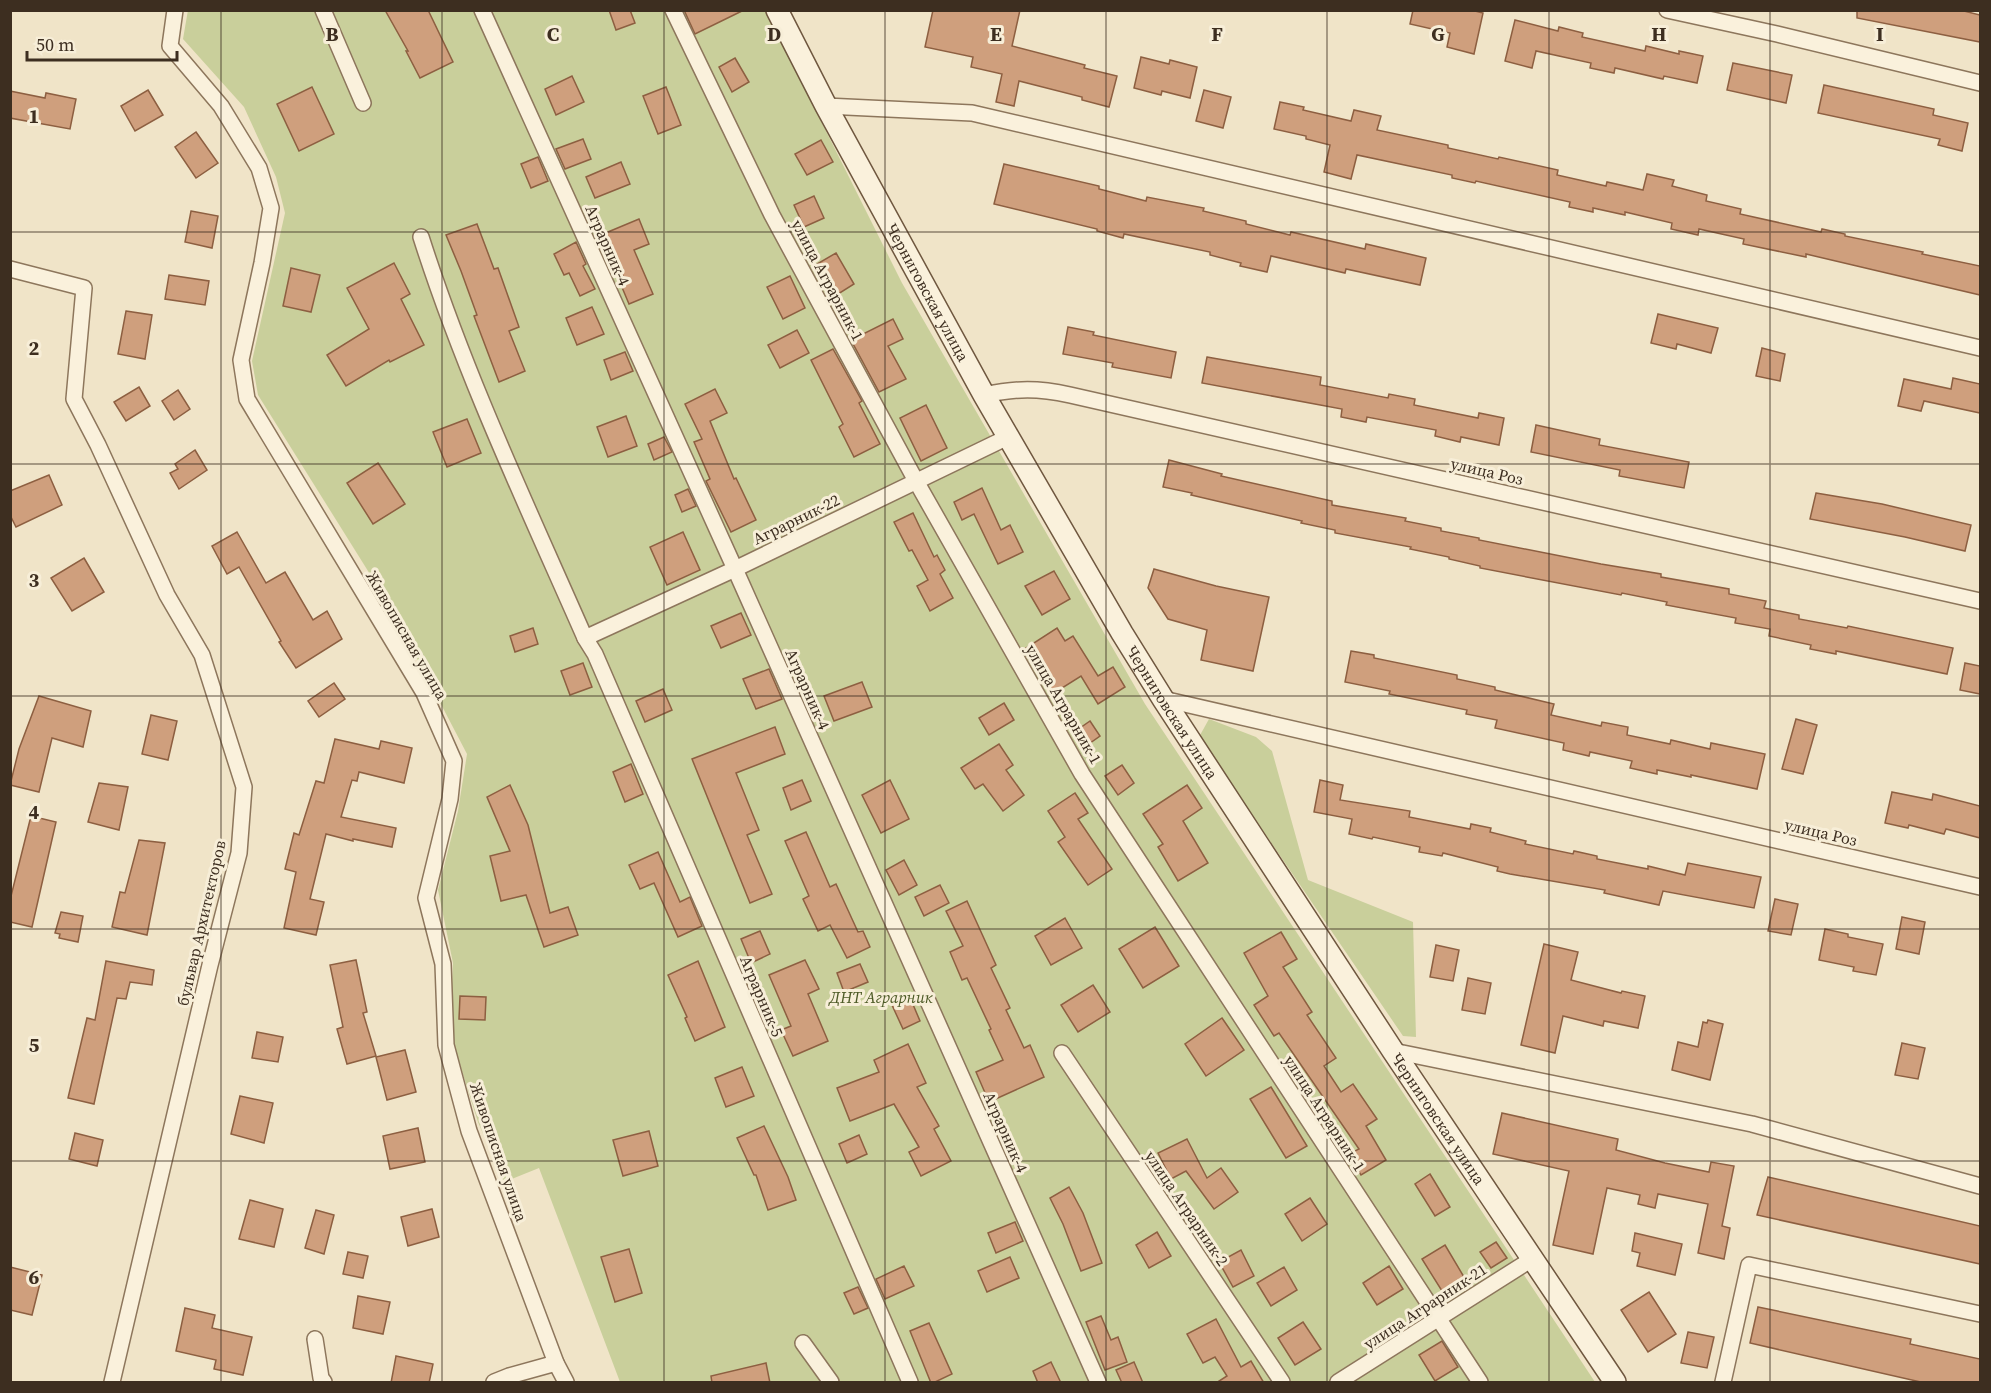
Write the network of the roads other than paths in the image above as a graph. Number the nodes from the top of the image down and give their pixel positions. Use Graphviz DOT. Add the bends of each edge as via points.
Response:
graph roads {
  1 [pos="175,10"];
  2 [pos="323,10"];
  3 [pos="482,10"];
  4 [pos="673,10"];
  5 [pos="777,10"];
  6 [pos="1667,10"];
  7 [pos="1980,83"];
  8 [pos="363,103"];
  9 [pos="826,106"];
  10 [pos="422,237"];
  11 [pos="10,269"];
  12 [pos="1980,348"];
  13 [pos="984,395"];
  14 [pos="1008,437"];
  15 [pos="916,481"];
  16 [pos="735,569"];
  17 [pos="1980,601"];
  18 [pos="592,635"];
  19 [pos="1163,699"];
  20 [pos="1980,887"];
  21 [pos="1393,1051"];
  22 [pos="1062,1053"];
  23 [pos="1980,1186"];
  24 [pos="1532,1259"];
  25 [pos="1980,1314"];
  26 [pos="1438,1319"];
  27 [pos="315,1339"];
  28 [pos="803,1344"];
  29 [pos="556,1363"];
  30 [pos="112,1383"];
  31 [pos="324,1383"];
  32 [pos="494,1383"];
  33 [pos="566,1383"];
  34 [pos="831,1383"];
  35 [pos="910,1383"];
  36 [pos="1098,1383"];
  37 [pos="1282,1383"];
  38 [pos="1338,1383"];
  39 [pos="1480,1383"];
  40 [pos="1615,1383"];
  41 [pos="1723,1383"];
  1 -- 29 [label="street, Живописная улица" via="170,46 221,106 259,168 271,208 241,360 247,399 423,693 454,761 450,799 426,898 443,964 446,1045 469,1131"];
  2 -- 8 [label="street"];
  3 -- 16 [label="street, Аграрник-4"];
  4 -- 15 [label="street, улица Аграрник-1" via="772,215"];
  5 -- 9 [label="street, Черниговская улица"];
  6 -- 7 [label="street"];
  9 -- 12 [label="street" via="972,113"];
  9 -- 13 [label="street, Черниговская улица"];
  10 -- 18 [label="street, Аграрник-5" via="440,296 507,459"];
  11 -- 30 [label="street, бульвар Архитекторов" via="84,288 74,399 163,586 202,656 244,787 239,853"];
  13 -- 14 [label="street, Черниговская улица"];
  13 -- 17 [label="street, улица Роз" via="1040,389 1070,395"];
  14 -- 15 [label="street, Аграрник-22"];
  14 -- 19 [label="street, Черниговская улица"];
  15 -- 16 [label="street, Аграрник-22"];
  15 -- 26 [label="street, улица Аграрник-1" via="1082,774"];
  16 -- 18 [label="street, Аграрник-22"];
  16 -- 36 [label="street, Аграрник-4"];
  18 -- 35 [label="street, Аграрник-5" via="600,665"];
  19 -- 20 [label="street, улица Роз"];
  19 -- 21 [label="street, Черниговская улица"];
  21 -- 23 [label="street" via="1752,1124"];
  21 -- 24 [label="street, Черниговская улица"];
  22 -- 37 [label="street, улица Аграрник-2"];
  24 -- 26 [label="street, улица Аграрник-21"];
  24 -- 40 [label="street, Черниговская улица"];
  25 -- 41 [label="street" via="1749,1265"];
  26 -- 38 [label="street, улица Аграрник-21"];
  26 -- 39 [label="street, улица Аграрник-1"];
  27 -- 31 [label="street"];
  28 -- 34 [label="street"];
  29 -- 32 [label="street"];
  29 -- 33 [label="street, Живописная улица"];
}
